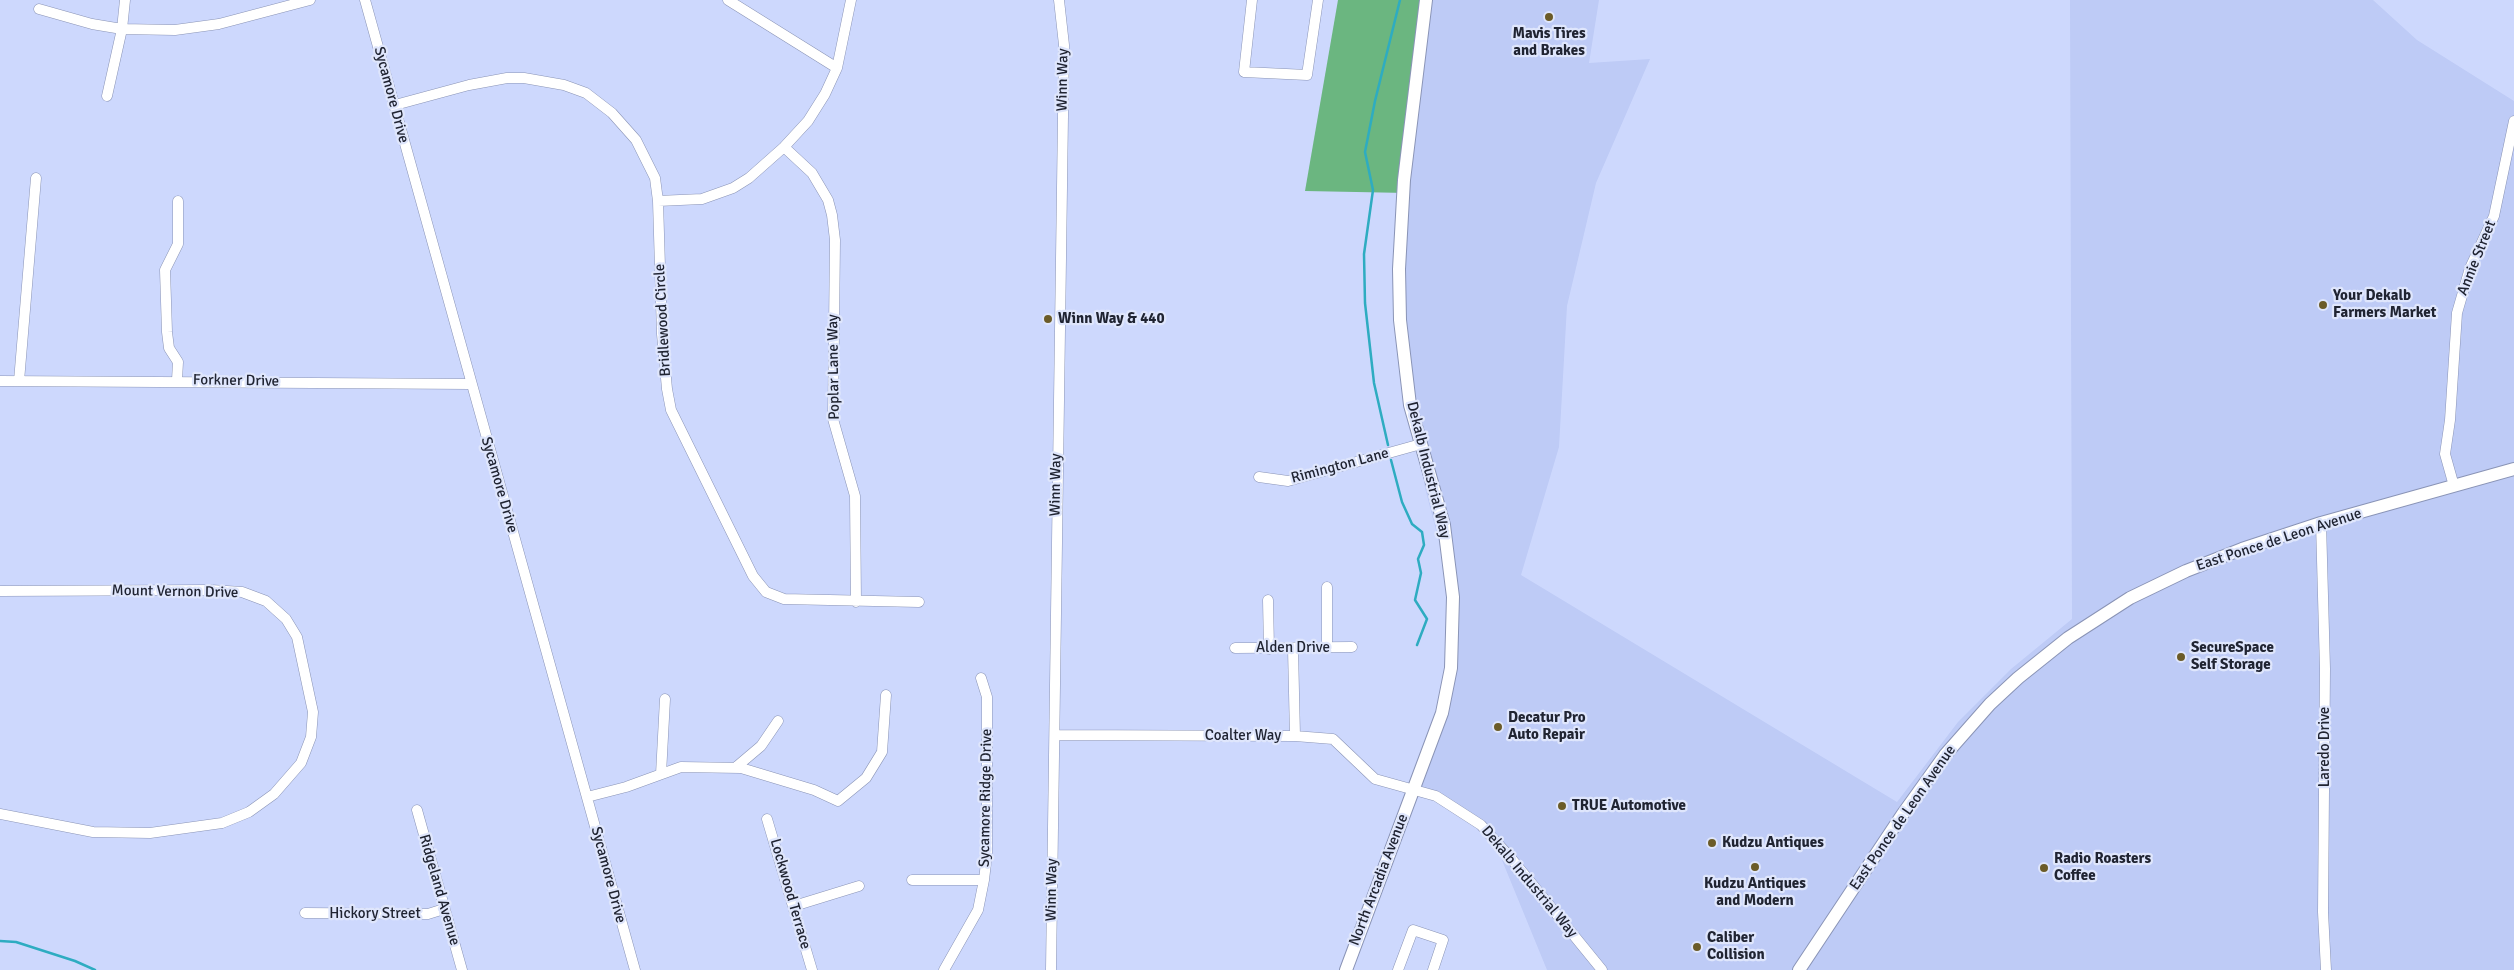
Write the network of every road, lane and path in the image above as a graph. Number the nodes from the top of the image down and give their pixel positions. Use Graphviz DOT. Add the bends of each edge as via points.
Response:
graph roads {
  1 [pos="125,0"];
  2 [pos="310,0"];
  3 [pos="365,0"];
  4 [pos="728,0"];
  5 [pos="851,0"];
  6 [pos="1059,0"];
  7 [pos="1252,0"];
  8 [pos="1318,0"];
  9 [pos="1426,0"];
  10 [pos="39,9"];
  11 [pos="122,29"];
  12 [pos="837,68"];
  13 [pos="107,96"];
  14 [pos="394,105"];
  15 [pos="2514,121"];
  16 [pos="2512,140"];
  17 [pos="784,147"];
  18 [pos="36,178"];
  19 [pos="178,201"];
  20 [pos="658,201"];
  21 [pos="177,380"];
  22 [pos="0,381"];
  23 [pos="19,381"];
  24 [pos="471,384"];
  25 [pos="1421,444"];
  26 [pos="2514,469"];
  27 [pos="1259,477"];
  28 [pos="2454,486"];
  29 [pos="2321,523"];
  30 [pos="1327,587"];
  31 [pos="0,591"];
  32 [pos="1268,600"];
  33 [pos="856,602"];
  34 [pos="919,602"];
  35 [pos="1352,647"];
  36 [pos="1235,648"];
  37 [pos="1327,648"];
  38 [pos="1269,649"];
  39 [pos="1293,649"];
  40 [pos="981,678"];
  41 [pos="886,696"];
  42 [pos="665,699"];
  43 [pos="778,721"];
  44 [pos="1055,735"];
  45 [pos="1295,736"];
  46 [pos="735,768"];
  47 [pos="661,774"];
  48 [pos="1414,791"];
  49 [pos="587,797"];
  50 [pos="417,810"];
  51 [pos="0,814"];
  52 [pos="767,819"];
  53 [pos="912,880"];
  54 [pos="984,880"];
  55 [pos="859,886"];
  56 [pos="794,906"];
  57 [pos="444,909"];
  58 [pos="305,913"];
  59 [pos="462,970"];
  60 [pos="635,970"];
  61 [pos="812,970"];
  62 [pos="944,970"];
  63 [pos="1051,970"];
  64 [pos="1346,970"];
  65 [pos="1398,970"];
  66 [pos="1433,970"];
  67 [pos="1602,970"];
  68 [pos="1798,970"];
  69 [pos="2326,970"];
  1 -- 11 [label="street"];
  2 -- 11 [label="street" via="196,29"];
  3 -- 14 [label="street, Sycamore Drive"];
  4 -- 12 [label="street"];
  5 -- 12 [label="street"];
  6 -- 44 [label="street, Winn Way" via="1064,45"];
  7 -- 8 [label="street" via="1244,72 1307,75"];
  9 -- 25 [label="main road, Dekalb Industrial Way" via="1404,180 1399,269 1403,359 1410,405"];
  10 -- 11 [label="street"];
  11 -- 13 [label="street"];
  12 -- 17 [label="street" via="808,121"];
  14 -- 20 [label="street, Bridlewood Circle" via="507,78 564,85 598,101 626,125 647,158"];
  14 -- 24 [label="street, Sycamore Drive"];
  15 -- 16 [label="street, Annie Street"];
  16 -- 28 [label="street, Annie Street" via="2494,216 2470,268 2457,313 2445,454"];
  17 -- 20 [label="street" via="733,188 702,199"];
  17 -- 33 [label="street, Poplar Lane Way" via="812,173 828,200 832,215 835,240 833,419 855,496"];
  18 -- 23 [label="street"];
  19 -- 21 [label="street" via="178,244 165,270 167,332 169,348 178,362"];
  20 -- 33 [label="street, Bridlewood Circle" via="667,389 671,410 705,479 753,576 766,592 797,600"];
  21 -- 23 [label="street, Forkner Drive"];
  21 -- 24 [label="street, Forkner Drive"];
  22 -- 23 [label="street, Forkner Drive"];
  24 -- 49 [label="street, Sycamore Drive"];
  25 -- 27 [label="street, Rimington Lane" via="1288,481"];
  25 -- 48 [label="main road, Dekalb Industrial Way" via="1444,525 1453,597 1448,686 1442,714"];
  26 -- 28 [label="main road, East Ponce de Leon Avenue"];
  28 -- 29 [label="main road, East Ponce de Leon Avenue"];
  29 -- 68 [label="main road, East Ponce de Leon Avenue" via="2205,564 2130,598 2068,638 2018,678 1975,720 1922,785"];
  29 -- 69 [label="street, Laredo Drive"];
  30 -- 37 [label="street"];
  31 -- 51 [label="street, Mount Vernon Drive" via="211,590 242,592 266,601 286,619 297,637 313,712 311,737 301,763 274,794 249,812 222,823 150,833 93,832"];
  32 -- 38 [label="street"];
  33 -- 34 [label="street, Bridlewood Circle"];
  35 -- 37 [label="street, Alden Drive"];
  36 -- 38 [label="street, Alden Drive"];
  37 -- 39 [label="street, Alden Drive"];
  38 -- 39 [label="street, Alden Drive"];
  39 -- 45 [label="street"];
  40 -- 54 [label="street, Sycamore Ridge Drive" via="987,697 987,854"];
  41 -- 46 [label="street" via="882,752 866,778 838,801 814,790"];
  42 -- 47 [label="street"];
  43 -- 46 [label="street" via="761,746"];
  44 -- 45 [label="street, Coalter Way"];
  44 -- 63 [label="street, Winn Way"];
  45 -- 48 [label="street, Coalter Way" via="1333,739 1375,779"];
  46 -- 47 [label="street" via="681,767"];
  47 -- 49 [label="street"];
  48 -- 64 [label="main road, North Arcadia Avenue"];
  48 -- 67 [label="street, Dekalb Industrial Way" via="1448,802 1490,833"];
  49 -- 60 [label="street, Sycamore Drive"];
  50 -- 57 [label="street, Ridgeland Avenue"];
  52 -- 56 [label="street, Lockwood Terrace"];
  53 -- 54 [label="street"];
  54 -- 62 [label="street, Sycamore Ridge Drive" via="978,910"];
  55 -- 56 [label="street"];
  56 -- 61 [label="street, Lockwood Terrace"];
  57 -- 58 [label="street, Hickory Street" via="428,914"];
  57 -- 59 [label="street, Ridgeland Avenue"];
  65 -- 66 [label="street" via="1412,930 1443,940"];
}
